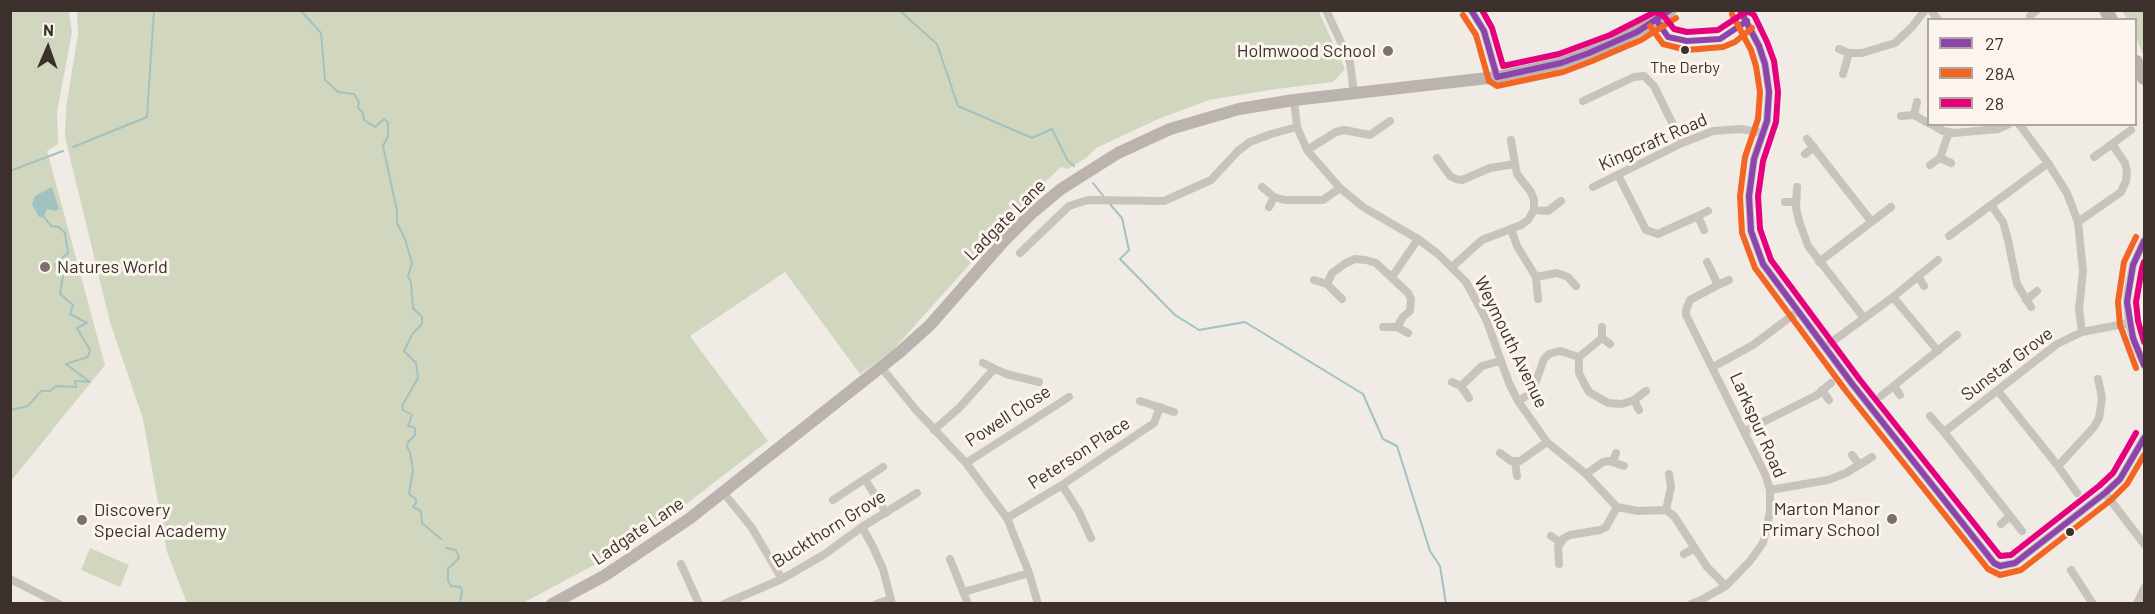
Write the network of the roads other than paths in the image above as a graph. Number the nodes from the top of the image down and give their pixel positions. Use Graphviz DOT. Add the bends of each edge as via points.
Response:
graph roads {
  1 [pos="1326,10"];
  2 [pos="1471,10"];
  3 [pos="1671,10"];
  4 [pos="1740,10"];
  5 [pos="1925,10"];
  6 [pos="1839,49"];
  7 [pos="1848,53"];
  8 [pos="2137,64"];
  9 [pos="1843,74"];
  10 [pos="1497,77"];
  11 [pos="2145,78"];
  12 [pos="1354,94"];
  13 [pos="1294,100"];
  14 [pos="1583,101"];
  15 [pos="1917,102"];
  16 [pos="1914,115"];
  17 [pos="1901,117"];
  18 [pos="1390,121"];
  19 [pos="1927,122"];
  20 [pos="1934,126"];
  21 [pos="2005,126"];
  22 [pos="2020,126"];
  23 [pos="1298,127"];
  24 [pos="2131,130"];
  25 [pos="1949,132"];
  26 [pos="1763,133"];
  27 [pos="1808,139"];
  28 [pos="1511,140"];
  29 [pos="1682,143"];
  30 [pos="2112,144"];
  31 [pos="1814,147"];
  32 [pos="1307,150"];
  33 [pos="1804,154"];
  34 [pos="1437,158"];
  35 [pos="1940,158"];
  36 [pos="2094,158"];
  37 [pos="2048,163"];
  38 [pos="1515,164"];
  39 [pos="1951,164"];
  40 [pos="1930,165"];
  41 [pos="1618,175"];
  42 [pos="1262,187"];
  43 [pos="1593,187"];
  44 [pos="1797,187"];
  45 [pos="1340,188"];
  46 [pos="1274,197"];
  47 [pos="1561,201"];
  48 [pos="1785,202"];
  49 [pos="1796,202"];
  50 [pos="1991,205"];
  51 [pos="1269,207"];
  52 [pos="1891,207"];
  53 [pos="1534,210"];
  54 [pos="1708,211"];
  55 [pos="1698,216"];
  56 [pos="1871,221"];
  57 [pos="2078,222"];
  58 [pos="1510,229"];
  59 [pos="1704,230"];
  60 [pos="1949,236"];
  61 [pos="1419,238"];
  62 [pos="2145,241"];
  63 [pos="1020,253"];
  64 [pos="1938,260"];
  65 [pos="1707,262"];
  66 [pos="1819,262"];
  67 [pos="1452,267"];
  68 [pos="1918,276"];
  69 [pos="1392,277"];
  70 [pos="1536,277"];
  71 [pos="1314,280"];
  72 [pos="1729,280"];
  73 [pos="1327,284"];
  74 [pos="1718,285"];
  75 [pos="1576,286"];
  76 [pos="1924,286"];
  77 [pos="2037,291"];
  78 [pos="1893,297"];
  79 [pos="1342,299"];
  80 [pos="1538,299"];
  81 [pos="1797,312"];
  82 [pos="1864,318"];
  83 [pos="2129,323"];
  84 [pos="1383,327"];
  85 [pos="1397,327"];
  86 [pos="1602,327"];
  87 [pos="2082,332"];
  88 [pos="1408,333"];
  89 [pos="1958,336"];
  90 [pos="1825,347"];
  91 [pos="1938,351"];
  92 [pos="2142,353"];
  93 [pos="1579,357"];
  94 [pos="1500,361"];
  95 [pos="983,363"];
  96 [pos="2145,365"];
  97 [pos="881,367"];
  98 [pos="1713,367"];
  99 [pos="994,369"];
  100 [pos="2098,379"];
  101 [pos="1039,382"];
  102 [pos="1452,382"];
  103 [pos="1831,382"];
  104 [pos="1461,386"];
  105 [pos="1894,386"];
  106 [pos="1822,390"];
  107 [pos="1646,391"];
  108 [pos="1998,391"];
  109 [pos="1900,395"];
  110 [pos="1881,396"];
  111 [pos="1069,397"];
  112 [pos="1468,398"];
  113 [pos="1140,400"];
  114 [pos="1634,400"];
  115 [pos="1829,400"];
  116 [pos="1518,401"];
  117 [pos="1160,408"];
  118 [pos="1639,410"];
  119 [pos="1174,412"];
  120 [pos="1930,416"];
  121 [pos="934,430"];
  122 [pos="1745,431"];
  123 [pos="1944,432"];
  124 [pos="2145,438"];
  125 [pos="1547,442"];
  126 [pos="1500,453"];
  127 [pos="1616,453"];
  128 [pos="1852,455"];
  129 [pos="1872,457"];
  130 [pos="1515,462"];
  131 [pos="1613,462"];
  132 [pos="966,463"];
  133 [pos="1859,464"];
  134 [pos="1624,466"];
  135 [pos="2058,466"];
  136 [pos="883,467"];
  137 [pos="1586,474"];
  138 [pos="1669,474"];
  139 [pos="1516,476"];
  140 [pos="865,479"];
  141 [pos="1062,485"];
  142 [pos="1770,490"];
  143 [pos="723,492"];
  144 [pos="917,493"];
  145 [pos="2077,493"];
  146 [pos="2105,493"];
  147 [pos="833,500"];
  148 [pos="1617,507"];
  149 [pos="1666,510"];
  150 [pos="886,513"];
  151 [pos="2010,516"];
  152 [pos="1007,518"];
  153 [pos="2001,524"];
  154 [pos="862,527"];
  155 [pos="2022,531"];
  156 [pos="1551,536"];
  157 [pos="1091,538"];
  158 [pos="2143,540"];
  159 [pos="1560,542"];
  160 [pos="1695,548"];
  161 [pos="1684,554"];
  162 [pos="950,559"];
  163 [pos="681,564"];
  164 [pos="1559,564"];
  165 [pos="2071,570"];
  166 [pos="1029,573"];
  167 [pos="10,579"];
  168 [pos="782,579"];
  169 [pos="1726,586"];
  170 [pos="2145,588"];
  171 [pos="964,592"];
  172 [pos="892,601"];
  173 [pos="59,603"];
  174 [pos="552,603"];
  175 [pos="699,603"];
  176 [pos="724,603"];
  177 [pos="876,603"];
  178 [pos="968,603"];
  179 [pos="1038,603"];
  180 [pos="1691,603"];
  181 [pos="2093,603"];
  182 [pos="2137,603"];
  1 -- 12 [label="street" via="1350,62"];
  2 -- 10 [label="street" via="1484,32"];
  3 -- 10 [label="main road, Ladgate Lane" via="1637,32 1589,53"];
  4 -- 26 [label="street" via="1755,35 1765,64 1769,92"];
  5 -- 7 [label="street" via="1894,43 1873,51"];
  6 -- 7 [label="street"];
  7 -- 9 [label="street"];
  8 -- 11 [label="main road"];
  10 -- 12 [label="main road, Ladgate Lane"];
  12 -- 13 [label="main road, Ladgate Lane"];
  13 -- 23 [label="street, Weymouth Avenue"];
  13 -- 97 [label="main road, Ladgate Lane" via="1239,108 1170,129 1100,163 1031,214 930,325"];
  14 -- 29 [label="street" via="1644,76 1654,86"];
  15 -- 16 [label="street"];
  16 -- 17 [label="street"];
  16 -- 19 [label="street"];
  18 -- 32 [label="street" via="1370,135 1336,132"];
  20 -- 25 [label="street"];
  21 -- 25 [label="street"];
  22 -- 37 [label="street"];
  23 -- 32 [label="street, Weymouth Avenue"];
  23 -- 63 [label="street" via="1250,142 1211,180 1164,201 1088,200 1069,206"];
  24 -- 30 [label="street"];
  25 -- 35 [label="street"];
  26 -- 29 [label="street, Kingcraft Road" via="1726,129"];
  26 -- 81 [label="street" via="1750,177 1751,231 1763,264"];
  27 -- 31 [label="street"];
  28 -- 38 [label="street"];
  29 -- 41 [label="street, Kingcraft Road"];
  30 -- 36 [label="street"];
  30 -- 57 [label="street" via="2125,163 2126,181 2121,192"];
  31 -- 33 [label="street"];
  31 -- 56 [label="street"];
  32 -- 45 [label="street, Weymouth Avenue"];
  34 -- 38 [label="street" via="1450,176 1462,180 1490,168"];
  35 -- 39 [label="street"];
  35 -- 40 [label="street"];
  37 -- 50 [label="street"];
  37 -- 57 [label="street" via="2067,193"];
  38 -- 53 [label="street" via="1521,181 1531,192"];
  41 -- 43 [label="street, Kingcraft Road"];
  41 -- 55 [label="street" via="1650,233 1663,232"];
  42 -- 46 [label="street"];
  44 -- 49 [label="street"];
  45 -- 46 [label="street" via="1323,200"];
  45 -- 61 [label="street, Weymouth Avenue" via="1363,207"];
  46 -- 51 [label="street"];
  47 -- 53 [label="street" via="1548,211"];
  48 -- 49 [label="street"];
  49 -- 66 [label="street" via="1802,233"];
  50 -- 60 [label="street"];
  50 -- 77 [label="street" via="2008,240 2017,284 2029,303"];
  52 -- 56 [label="street"];
  53 -- 58 [label="street" via="1528,220"];
  54 -- 55 [label="street"];
  55 -- 59 [label="street"];
  56 -- 66 [label="street"];
  57 -- 87 [label="street" via="2083,260 2079,309"];
  58 -- 67 [label="street" via="1482,240"];
  58 -- 70 [label="street"];
  61 -- 67 [label="street, Weymouth Avenue"];
  61 -- 69 [label="street"];
  62 -- 83 [label="street" via="2130,278"];
  64 -- 68 [label="street"];
  65 -- 74 [label="street"];
  66 -- 82 [label="street"];
  67 -- 94 [label="street, Weymouth Avenue" via="1474,295"];
  68 -- 76 [label="street"];
  68 -- 78 [label="street"];
  69 -- 73 [label="street" via="1376,263 1355,259 1332,273"];
  69 -- 85 [label="street" via="1411,299 1410,311"];
  70 -- 75 [label="street" via="1557,273"];
  70 -- 80 [label="street"];
  71 -- 73 [label="street"];
  72 -- 74 [label="street, Larkspur Road"];
  73 -- 79 [label="street"];
  74 -- 98 [label="street, Larkspur Road" via="1690,300 1686,310"];
  78 -- 82 [label="street"];
  78 -- 91 [label="street"];
  81 -- 90 [label="street"];
  81 -- 98 [label="street" via="1753,345"];
  82 -- 90 [label="street"];
  83 -- 87 [label="street, Sunstar Grove"];
  83 -- 92 [label="street"];
  84 -- 85 [label="street"];
  85 -- 88 [label="street"];
  86 -- 93 [label="street" via="1606,341"];
  87 -- 108 [label="street, Sunstar Grove" via="2057,344"];
  89 -- 91 [label="street"];
  90 -- 146 [label="street" via="1994,563 2014,563"];
  91 -- 105 [label="street"];
  92 -- 96 [label="street"];
  93 -- 114 [label="street" via="1579,373 1589,392 1608,403"];
  93 -- 116 [label="street" via="1560,351 1549,354 1530,394"];
  94 -- 104 [label="street" via="1482,366"];
  94 -- 116 [label="street, Weymouth Avenue"];
  95 -- 99 [label="street"];
  97 -- 121 [label="street"];
  97 -- 143 [label="main road, Ladgate Lane"];
  98 -- 122 [label="street, Larkspur Road"];
  99 -- 101 [label="street"];
  99 -- 121 [label="street"];
  100 -- 135 [label="street" via="2102,398 2099,418"];
  102 -- 104 [label="street"];
  103 -- 106 [label="street"];
  104 -- 112 [label="street"];
  105 -- 109 [label="street"];
  105 -- 110 [label="street"];
  106 -- 115 [label="street"];
  106 -- 122 [label="street"];
  107 -- 114 [label="street"];
  108 -- 123 [label="street, Sunstar Grove"];
  108 -- 135 [label="street"];
  111 -- 132 [label="street, Powell Close"];
  113 -- 117 [label="street"];
  114 -- 118 [label="street"];
  116 -- 125 [label="street, Weymouth Avenue"];
  117 -- 119 [label="street"];
  117 -- 141 [label="street, Peterson Place" via="1154,423"];
  120 -- 123 [label="street"];
  121 -- 132 [label="street"];
  122 -- 142 [label="street, Larkspur Road"];
  123 -- 151 [label="street"];
  124 -- 146 [label="street" via="2120,479"];
  125 -- 130 [label="street"];
  125 -- 137 [label="street, Weymouth Avenue"];
  126 -- 130 [label="street"];
  127 -- 131 [label="street"];
  128 -- 133 [label="street"];
  129 -- 133 [label="street"];
  130 -- 139 [label="street"];
  131 -- 134 [label="street"];
  131 -- 137 [label="street" via="1603,462"];
  132 -- 152 [label="street"];
  133 -- 142 [label="street" via="1828,480"];
  135 -- 145 [label="street"];
  136 -- 140 [label="street"];
  137 -- 148 [label="street, Weymouth Avenue"];
  138 -- 149 [label="street" via="1671,487"];
  140 -- 147 [label="street"];
  140 -- 150 [label="street"];
  141 -- 152 [label="street, Peterson Place"];
  141 -- 157 [label="street"];
  142 -- 169 [label="street, Larkspur Road" via="1769,521 1763,543"];
  143 -- 168 [label="street" via="752,528"];
  143 -- 174 [label="main road, Ladgate Lane" via="604,576"];
  144 -- 150 [label="street, Buckthorn Grove"];
  146 -- 158 [label="street"];
  148 -- 149 [label="street"];
  148 -- 159 [label="street" via="1606,527 1570,535"];
  149 -- 160 [label="street"];
  150 -- 154 [label="street, Buckthorn Grove"];
  151 -- 153 [label="street"];
  151 -- 155 [label="street"];
  152 -- 166 [label="street"];
  154 -- 168 [label="street, Buckthorn Grove"];
  154 -- 172 [label="street" via="883,569"];
  156 -- 159 [label="street"];
  159 -- 164 [label="street"];
  160 -- 161 [label="street"];
  160 -- 169 [label="street"];
  162 -- 171 [label="street"];
  163 -- 175 [label="street"];
  165 -- 181 [label="street"];
  166 -- 171 [label="street"];
  166 -- 179 [label="street"];
  167 -- 173 [label="street"];
  168 -- 176 [label="street, Buckthorn Grove"];
  169 -- 180 [label="street, Larkspur Road"];
  170 -- 182 [label="street"];
  171 -- 178 [label="street"];
  172 -- 177 [label="street"];
}
